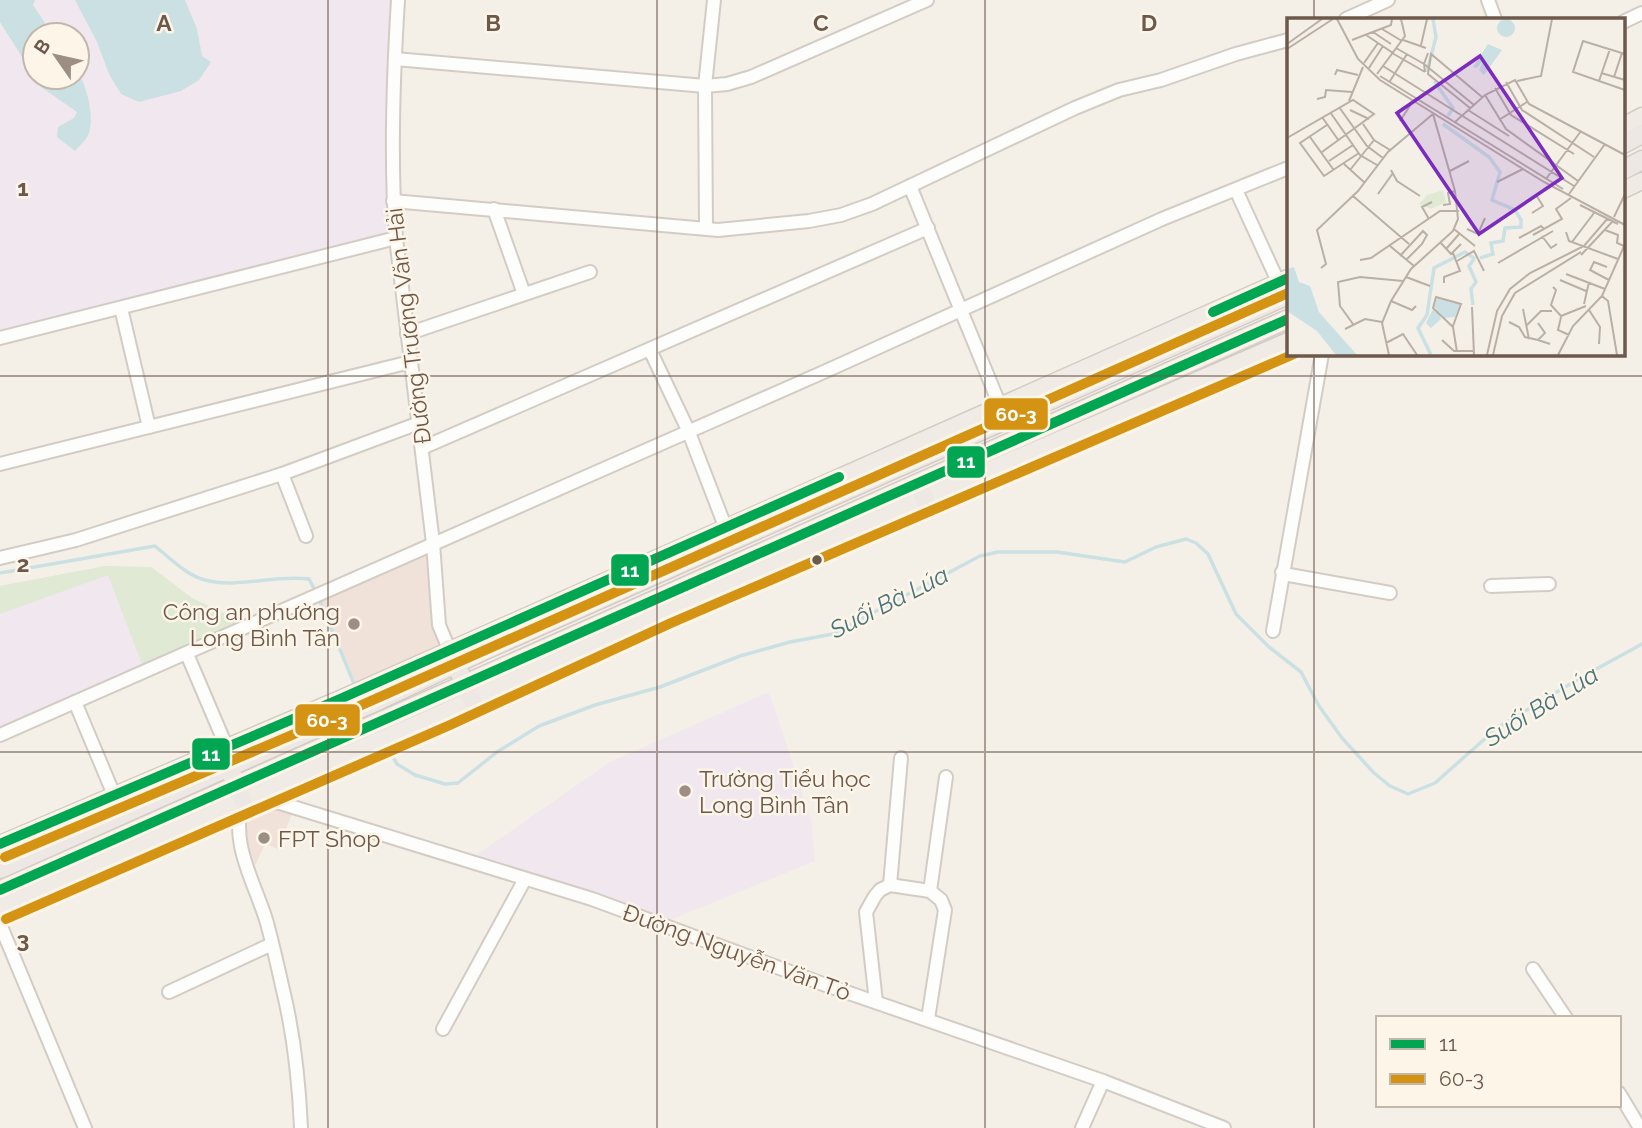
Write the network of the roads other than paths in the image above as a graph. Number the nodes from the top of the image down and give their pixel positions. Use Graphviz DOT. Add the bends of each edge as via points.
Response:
graph roads {
  1 [pos="398,0"];
  2 [pos="714,0"];
  3 [pos="927,0"];
  4 [pos="1388,0"];
  5 [pos="1488,0"];
  6 [pos="1642,13"];
  7 [pos="1348,18"];
  8 [pos="1495,18"];
  9 [pos="1624,22"];
  10 [pos="1287,41"];
  11 [pos="395,59"];
  12 [pos="705,86"];
  13 [pos="1642,116"];
  14 [pos="1624,125"];
  15 [pos="1642,134"];
  16 [pos="1624,143"];
  17 [pos="1642,160"];
  18 [pos="1287,169"];
  19 [pos="1624,169"];
  20 [pos="1642,181"];
  21 [pos="910,186"];
  22 [pos="1236,190"];
  23 [pos="1624,190"];
  24 [pos="393,201"];
  25 [pos="494,209"];
  26 [pos="706,228"];
  27 [pos="928,228"];
  28 [pos="396,238"];
  29 [pos="590,272"];
  30 [pos="1285,288"];
  31 [pos="524,293"];
  32 [pos="121,308"];
  33 [pos="961,309"];
  34 [pos="1287,319"];
  35 [pos="407,334"];
  36 [pos="0,338"];
  37 [pos="1287,342"];
  38 [pos="650,350"];
  39 [pos="1322,355"];
  40 [pos="410,362"];
  41 [pos="1002,412"];
  42 [pos="419,423"];
  43 [pos="149,427"];
  44 [pos="688,430"];
  45 [pos="422,448"];
  46 [pos="0,464"];
  47 [pos="282,474"];
  48 [pos="922,491"];
  49 [pos="728,534"];
  50 [pos="306,536"];
  51 [pos="433,543"];
  52 [pos="0,558"];
  53 [pos="1282,572"];
  54 [pos="1549,584"];
  55 [pos="1491,586"];
  56 [pos="1390,593"];
  57 [pos="1273,631"];
  58 [pos="187,654"];
  59 [pos="452,656"];
  60 [pos="469,692"];
  61 [pos="75,702"];
  62 [pos="343,706"];
  63 [pos="0,736"];
  64 [pos="224,749"];
  65 [pos="901,758"];
  66 [pos="228,767"];
  67 [pos="946,777"];
  68 [pos="240,793"];
  69 [pos="114,795"];
  70 [pos="0,844"];
  71 [pos="0,869"];
  72 [pos="525,879"];
  73 [pos="890,885"];
  74 [pos="0,890"];
  75 [pos="930,891"];
  76 [pos="0,906"];
  77 [pos="0,924"];
  78 [pos="272,944"];
  79 [pos="1533,969"];
  80 [pos="169,992"];
  81 [pos="876,1002"];
  82 [pos="1565,1016"];
  83 [pos="928,1019"];
  84 [pos="443,1029"];
  85 [pos="1103,1081"];
  86 [pos="1621,1096"];
  87 [pos="85,1128"];
  88 [pos="300,1128"];
  89 [pos="1082,1128"];
  90 [pos="1224,1128"];
  91 [pos="1640,1128"];
  1 -- 11 [label="street, Đường Trương Văn Hải"];
  2 -- 12 [label="street"];
  3 -- 12 [label="street" via="751,77"];
  4 -- 7 [label="street"];
  5 -- 8 [label="street"];
  6 -- 9 [label="street"];
  10 -- 21 [label="street" via="1119,90"];
  11 -- 12 [label="street"];
  11 -- 24 [label="street, Đường Trương Văn Hải"];
  12 -- 26 [label="street"];
  13 -- 14 [label="main road"];
  15 -- 16 [label="highway"];
  17 -- 19 [label="highway"];
  18 -- 22 [label="street"];
  20 -- 23 [label="main road"];
  21 -- 26 [label="street" via="841,215 778,226"];
  21 -- 27 [label="street"];
  22 -- 30 [label="street"];
  22 -- 33 [label="street"];
  24 -- 25 [label="street"];
  24 -- 28 [label="street, Đường Trương Văn Hải"];
  25 -- 26 [label="street"];
  25 -- 31 [label="street"];
  27 -- 33 [label="street"];
  27 -- 38 [label="street"];
  28 -- 32 [label="street"];
  28 -- 35 [label="street, Đường Trương Văn Hải"];
  29 -- 31 [label="street"];
  30 -- 41 [label="highway"];
  31 -- 35 [label="street"];
  32 -- 36 [label="street"];
  32 -- 43 [label="street"];
  33 -- 41 [label="street"];
  33 -- 44 [label="street"];
  34 -- 48 [label="highway"];
  35 -- 40 [label="street, Đường Trương Văn Hải"];
  37 -- 48 [label="main road"];
  38 -- 44 [label="street"];
  38 -- 45 [label="street"];
  39 -- 53 [label="street"];
  40 -- 42 [label="street, Đường Trương Văn Hải"];
  40 -- 43 [label="street"];
  41 -- 49 [label="highway"];
  42 -- 45 [label="street, Đường Trương Văn Hải"];
  42 -- 47 [label="street"];
  43 -- 46 [label="street"];
  44 -- 49 [label="street"];
  44 -- 51 [label="street"];
  45 -- 51 [label="street, Đường Trương Văn Hải"];
  47 -- 50 [label="street"];
  47 -- 52 [label="street" via="76,540"];
  48 -- 60 [label="highway"];
  49 -- 59 [label="highway"];
  51 -- 58 [label="street"];
  51 -- 59 [label="street, Đường Trương Văn Hải" via="439,625"];
  53 -- 56 [label="street"];
  53 -- 57 [label="street"];
  54 -- 55 [label="street"];
  58 -- 61 [label="street"];
  58 -- 64 [label="street"];
  59 -- 60 [label="highway"];
  59 -- 62 [label="highway"];
  60 -- 68 [label="highway"];
  61 -- 63 [label="street"];
  61 -- 69 [label="street"];
  62 -- 64 [label="main road"];
  62 -- 66 [label="highway"];
  64 -- 66 [label="highway"];
  64 -- 69 [label="main road"];
  65 -- 73 [label="street"];
  66 -- 68 [label="highway"];
  66 -- 71 [label="highway"];
  67 -- 75 [label="street"];
  68 -- 72 [label="street, Đường Nguyễn Văn Tỏ"];
  68 -- 74 [label="highway"];
  68 -- 76 [label="main road"];
  68 -- 78 [label="street" via="240,849"];
  69 -- 70 [label="main road"];
  72 -- 81 [label="street, Đường Nguyễn Văn Tỏ"];
  72 -- 84 [label="street"];
  73 -- 75 [label="street"];
  73 -- 81 [label="street" via="880,890 866,912"];
  75 -- 83 [label="street" via="945,910"];
  77 -- 87 [label="street"];
  78 -- 80 [label="street"];
  78 -- 88 [label="street" via="288,1014"];
  79 -- 82 [label="street"];
  81 -- 83 [label="street, Đường Nguyễn Văn Tỏ"];
  83 -- 85 [label="street, Đường Nguyễn Văn Tỏ"];
  85 -- 89 [label="street"];
  85 -- 90 [label="street, Đường Nguyễn Văn Tỏ"];
  86 -- 91 [label="street"];
}
